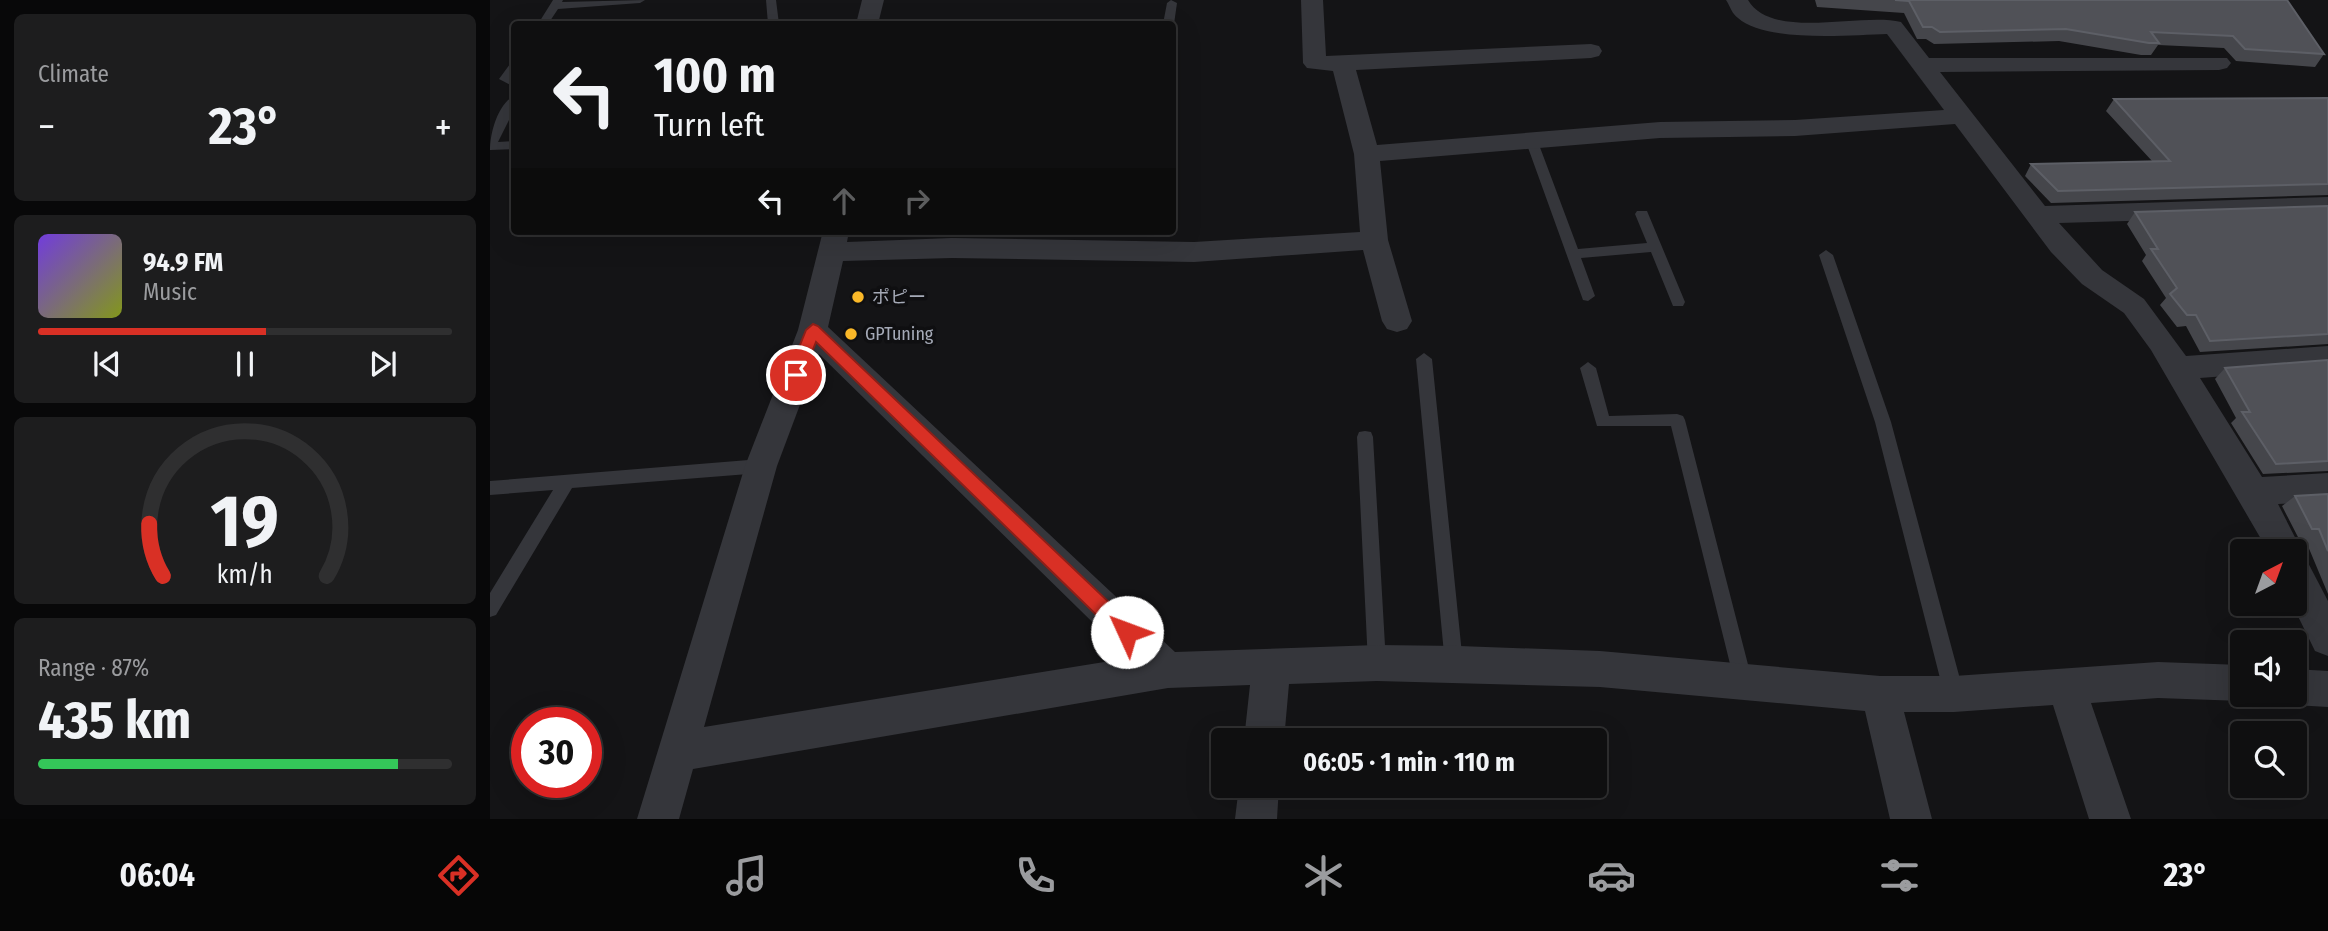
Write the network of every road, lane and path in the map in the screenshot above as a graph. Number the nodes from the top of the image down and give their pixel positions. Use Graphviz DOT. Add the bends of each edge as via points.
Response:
graph roads {
  1 [pos="640,0"];
  2 [pos="771,0"];
  3 [pos="873,0"];
  4 [pos="1312,0"];
  5 [pos="1737,0"];
  6 [pos="557,3"];
  7 [pos="1172,3"];
  8 [pos="546,21"];
  9 [pos="774,21"];
  10 [pos="868,21"];
  11 [pos="1169,21"];
  12 [pos="1591,51"];
  13 [pos="2219,63"];
  14 [pos="1343,64"];
  15 [pos="1925,65"];
  16 [pos="511,106"];
  17 [pos="1961,116"];
  18 [pos="1532,142"];
  19 [pos="490,145"];
  20 [pos="511,145"];
  21 [pos="1367,153"];
  22 [pos="2328,206"];
  23 [pos="1642,214"];
  24 [pos="2036,215"];
  25 [pos="1374,240"];
  26 [pos="835,242"];
  27 [pos="1654,247"];
  28 [pos="1573,254"];
  29 [pos="1826,255"];
  30 [pos="1588,296"];
  31 [pos="1678,303"];
  32 [pos="1397,321"];
  33 [pos="813,330"];
  34 [pos="2328,357"];
  35 [pos="1424,359"];
  36 [pos="1588,368"];
  37 [pos="2178,368"];
  38 [pos="1365,438"];
  39 [pos="761,466"];
  40 [pos="566,484"];
  41 [pos="2328,487"];
  42 [pos="490,488"];
  43 [pos="2252,492"];
  44 [pos="2278,539"];
  45 [pos="2307,596"];
  46 [pos="490,609"];
  47 [pos="2328,639"];
  48 [pos="1377,663"];
  49 [pos="1454,664"];
  50 [pos="1271,668"];
  51 [pos="1168,670"];
  52 [pos="1743,680"];
  53 [pos="2230,683"];
  54 [pos="2067,688"];
  55 [pos="2307,688"];
  56 [pos="2328,689"];
  57 [pos="1880,694"];
  58 [pos="1954,694"];
  59 [pos="1265,728"];
  60 [pos="680,751"];
  61 [pos="1258,798"];
  62 [pos="658,819"];
  63 [pos="1256,819"];
  64 [pos="1911,819"];
  65 [pos="2110,819"];
  1 -- 6 [label="lane"];
  2 -- 9 [label="lane"];
  3 -- 10 [label="street"];
  4 -- 14 [label="street" via="1315,63"];
  5 -- 15 [label="street" via="1744,13 1781,27 1893,27"];
  6 -- 8 [label="lane"];
  7 -- 11 [label="lane"];
  12 -- 14 [label="street"];
  13 -- 15 [label="street"];
  14 -- 21 [label="street"];
  15 -- 17 [label="street"];
  16 -- 19 [label="lane"];
  17 -- 18 [label="street"];
  17 -- 24 [label="street"];
  18 -- 21 [label="street"];
  18 -- 28 [label="lane"];
  19 -- 20 [label="lane"];
  21 -- 25 [label="street"];
  22 -- 24 [label="street"];
  23 -- 27 [label="lane"];
  24 -- 37 [label="street" via="2092,277 2134,306"];
  25 -- 26 [label="street" via="1194,252"];
  25 -- 32 [label="street"];
  26 -- 33 [label="street"];
  27 -- 28 [label="lane"];
  27 -- 31 [label="lane"];
  28 -- 30 [label="lane"];
  29 -- 58 [label="lane" via="1883,422"];
  33 -- 39 [label="street"];
  33 -- 51 [label="street"];
  34 -- 37 [label="street"];
  35 -- 49 [label="lane"];
  36 -- 52 [label="lane" via="1603,422 1677,420"];
  37 -- 43 [label="street"];
  38 -- 48 [label="lane"];
  39 -- 40 [label="lane"];
  39 -- 60 [label="street"];
  40 -- 42 [label="lane"];
  40 -- 46 [label="lane"];
  41 -- 43 [label="street"];
  43 -- 44 [label="street"];
  45 -- 47 [label="street"];
  48 -- 49 [label="street"];
  48 -- 50 [label="street"];
  49 -- 52 [label="street" via="1600,668"];
  50 -- 51 [label="street"];
  50 -- 59 [label="street"];
  51 -- 60 [label="street"];
  52 -- 57 [label="street"];
  53 -- 54 [label="street" via="2158,680"];
  54 -- 58 [label="street"];
  54 -- 65 [label="street"];
  55 -- 56 [label="street"];
  57 -- 58 [label="street"];
  57 -- 64 [label="street"];
  60 -- 62 [label="street"];
  61 -- 63 [label="street"];
}
